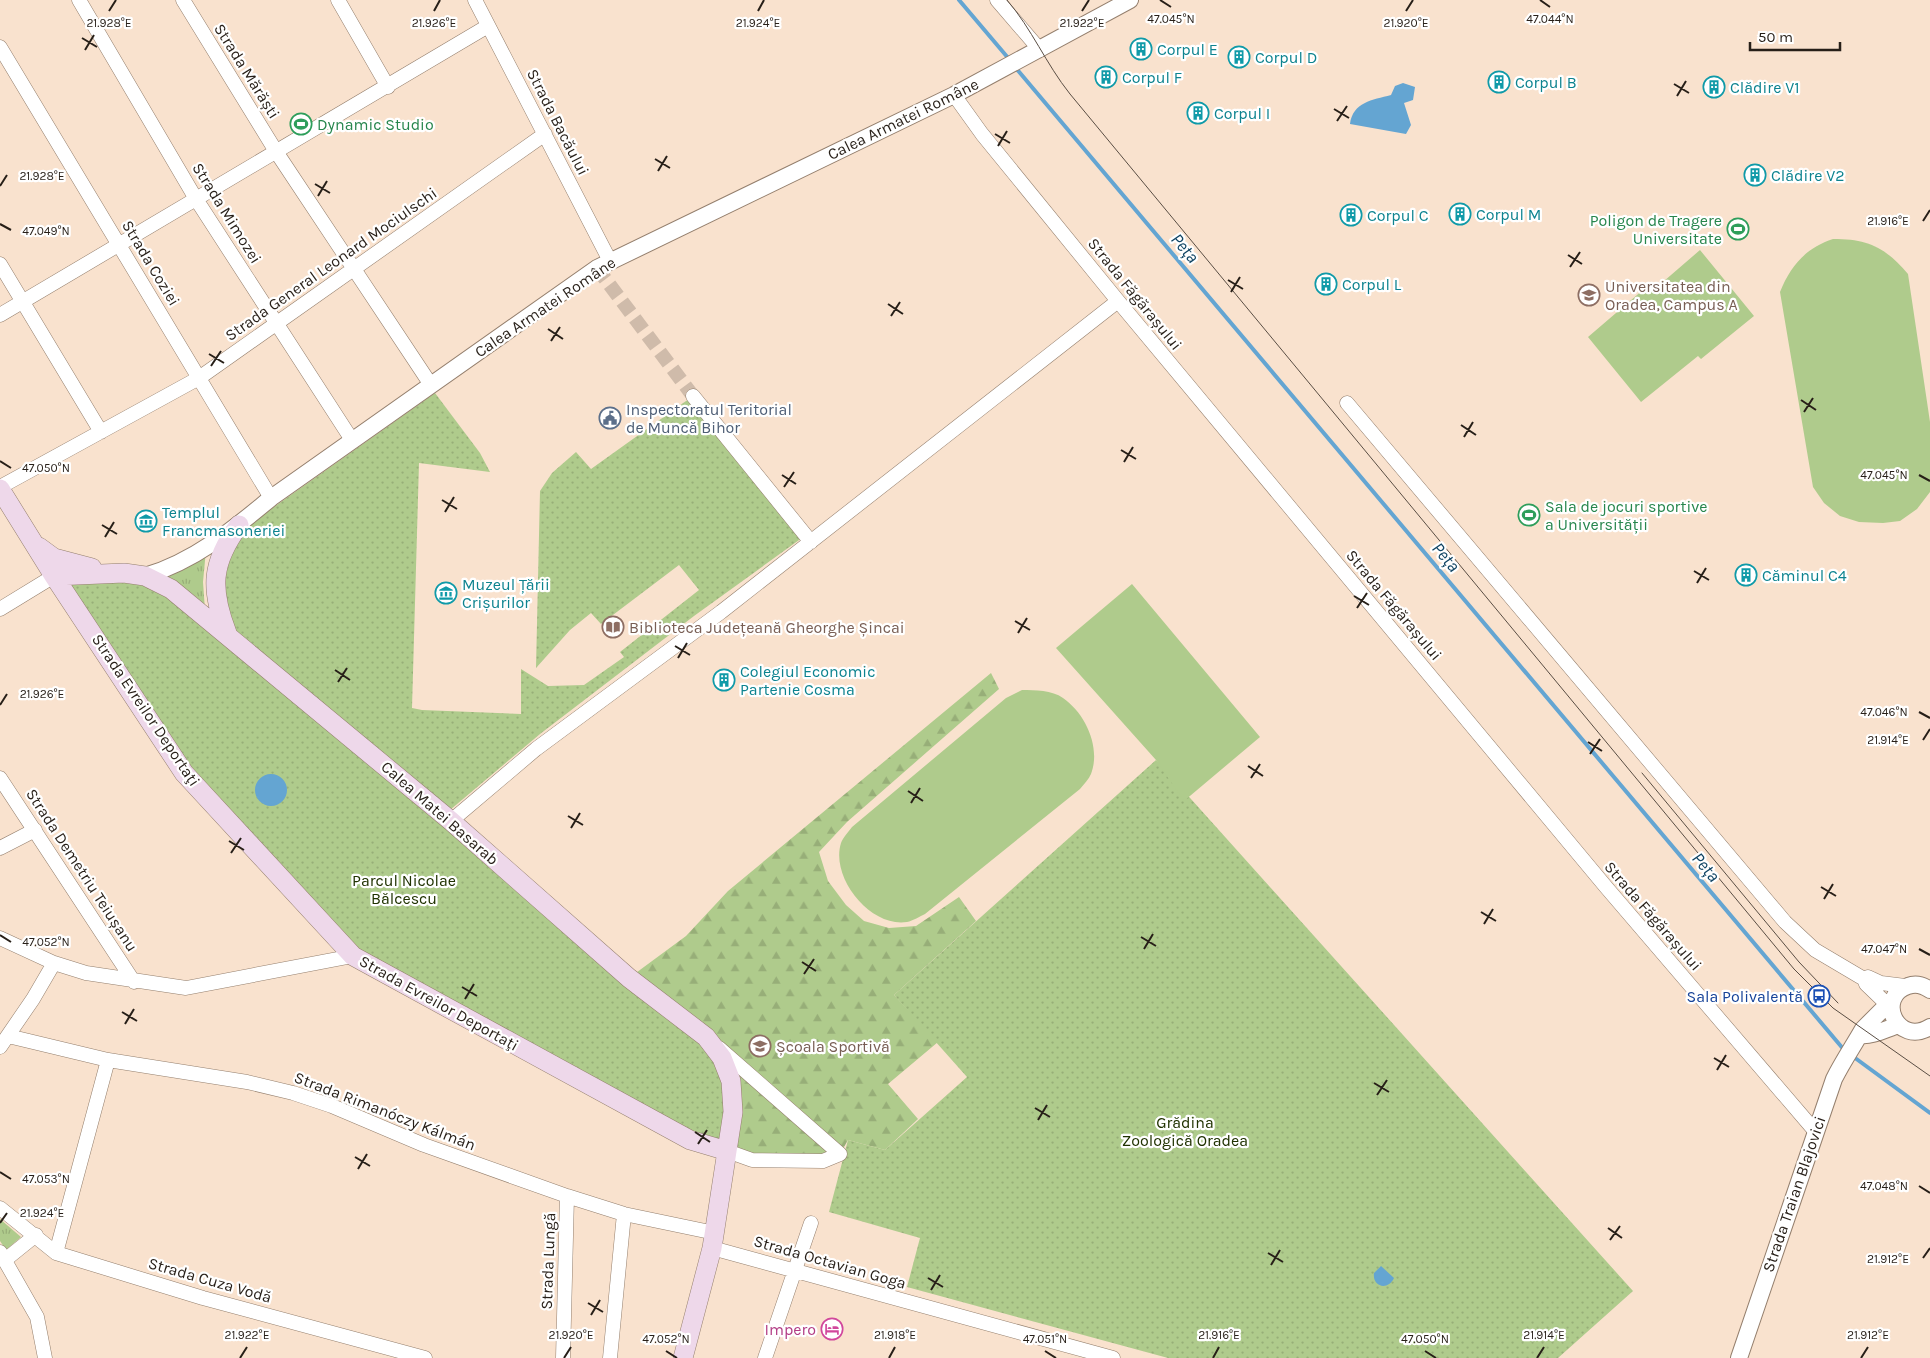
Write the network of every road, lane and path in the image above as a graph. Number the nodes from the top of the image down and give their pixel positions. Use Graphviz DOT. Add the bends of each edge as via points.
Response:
graph roads {
  1 [pos="79,0"];
  2 [pos="183,0"];
  3 [pos="338,0"];
  4 [pos="474,0"];
  5 [pos="997,0"];
  6 [pos="1130,0"];
  7 [pos="488,26"];
  8 [pos="0,47"];
  9 [pos="1036,52"];
  10 [pos="388,87"];
  11 [pos="954,95"];
  12 [pos="545,134"];
  13 [pos="277,153"];
  14 [pos="196,199"];
  15 [pos="119,244"];
  16 [pos="610,262"];
  17 [pos="0,264"];
  18 [pos="355,270"];
  19 [pos="1118,301"];
  20 [pos="23,302"];
  21 [pos="0,315"];
  22 [pos="276,323"];
  23 [pos="199,378"];
  24 [pos="431,385"];
  25 [pos="693,396"];
  26 [pos="1347,403"];
  27 [pos="101,432"];
  28 [pos="352,440"];
  29 [pos="0,488"];
  30 [pos="272,498"];
  31 [pos="240,525"];
  32 [pos="811,542"];
  33 [pos="35,543"];
  34 [pos="124,573"];
  35 [pos="54,576"];
  36 [pos="145,576"];
  37 [pos="0,609"];
  38 [pos="227,634"];
  39 [pos="0,778"];
  40 [pos="451,820"];
  41 [pos="35,830"];
  42 [pos="0,848"];
  43 [pos="0,938"];
  44 [pos="353,956"];
  45 [pos="54,963"];
  46 [pos="1864,979"];
  47 [pos="134,982"];
  48 [pos="1906,986"];
  49 [pos="1929,989"];
  50 [pos="1891,1004"];
  51 [pos="1899,1025"];
  52 [pos="1930,1027"];
  53 [pos="706,1037"];
  54 [pos="1860,1037"];
  55 [pos="4,1041"];
  56 [pos="108,1060"];
  57 [pos="1815,1131"];
  58 [pos="727,1151"];
  59 [pos="567,1196"];
  60 [pos="0,1208"];
  61 [pos="624,1214"];
  62 [pos="811,1223"];
  63 [pos="36,1235"];
  64 [pos="713,1240"];
  65 [pos="56,1253"];
  66 [pos="2,1256"];
  67 [pos="795,1270"];
  68 [pos="45,1358"];
  69 [pos="425,1358"];
  70 [pos="563,1358"];
  71 [pos="610,1358"];
  72 [pos="683,1358"];
  73 [pos="766,1358"];
  74 [pos="1112,1358"];
  75 [pos="1740,1358"];
  1 -- 14 [label="street, Strada Mimozei"];
  2 -- 13 [label="street, Strada Mărăști"];
  3 -- 10 [label="street"];
  4 -- 7 [label="street, Strada Bacăului"];
  5 -- 9 [label="street"];
  6 -- 9 [label="street, Calea Armatei Române"];
  7 -- 10 [label="street"];
  7 -- 12 [label="street, Strada Bacăului"];
  8 -- 15 [label="street, Strada Coziei"];
  9 -- 11 [label="street, Calea Armatei Române"];
  10 -- 13 [label="street"];
  11 -- 16 [label="street, Calea Armatei Române"];
  11 -- 19 [label="street, Strada Făgărașului"];
  12 -- 16 [label="street, Strada Bacăului"];
  12 -- 18 [label="street, Strada General Leonard Mociulschi"];
  13 -- 14 [label="street"];
  13 -- 18 [label="street, Strada Mărăști"];
  14 -- 15 [label="street"];
  14 -- 22 [label="street, Strada Mimozei"];
  15 -- 20 [label="street"];
  15 -- 23 [label="street, Strada Coziei"];
  16 -- 24 [label="street, Calea Armatei Române"];
  17 -- 20 [label="street"];
  18 -- 22 [label="street, Strada General Leonard Mociulschi"];
  18 -- 24 [label="street, Strada Mărăști"];
  19 -- 32 [label="street"];
  19 -- 57 [label="street, Strada Făgărașului" via="1606,887"];
  20 -- 21 [label="street"];
  20 -- 27 [label="street"];
  22 -- 23 [label="street, Strada General Leonard Mociulschi"];
  22 -- 28 [label="street, Strada Mimozei"];
  23 -- 27 [label="street, Strada General Leonard Mociulschi"];
  23 -- 30 [label="street, Strada Coziei"];
  24 -- 28 [label="street, Calea Armatei Române"];
  25 -- 32 [label="street"];
  26 -- 46 [label="street" via="1785,922 1815,950"];
  27 -- 29 [label="street, Strada General Leonard Mociulschi"];
  28 -- 30 [label="street, Calea Armatei Române"];
  29 -- 33 [label="main road, Strada Evreilor Deportaţi"];
  30 -- 31 [label="street, Calea Armatei Române"];
  31 -- 36 [label="street, Calea Armatei Române" via="184,560"];
  31 -- 38 [label="main road" via="225,544 217,568 217,608"];
  32 -- 40 [label="street" via="536,749"];
  33 -- 34 [label="main road" via="54,558 67,563"];
  33 -- 35 [label="main road, Strada Evreilor Deportaţi"];
  34 -- 35 [label="main road, Calea Matei Basarab"];
  34 -- 36 [label="main road, Calea Matei Basarab"];
  35 -- 37 [label="street"];
  35 -- 44 [label="main road, Strada Evreilor Deportaţi" via="184,773"];
  36 -- 38 [label="main road, Calea Matei Basarab" via="187,601"];
  38 -- 40 [label="main road, Calea Matei Basarab"];
  39 -- 41 [label="street, Strada Demetriu Teiușanu"];
  40 -- 53 [label="main road, Calea Matei Basarab" via="629,978"];
  41 -- 42 [label="street"];
  41 -- 47 [label="street, Strada Demetriu Teiușanu"];
  43 -- 45 [label="street"];
  44 -- 47 [label="street" via="186,988"];
  44 -- 58 [label="main road, Strada Evreilor Deportaţi" via="690,1140"];
  45 -- 47 [label="street"];
  45 -- 55 [label="street"];
  46 -- 48 [label="street" via="1868,977 1884,984"];
  46 -- 50 [label="street"];
  48 -- 49 [label="street" via="1917,984"];
  48 -- 50 [label="street, Strada Traian Blajovici"];
  50 -- 51 [label="street"];
  50 -- 54 [label="street, Strada Traian Blajovici" via="1863,1029"];
  51 -- 52 [label="street" via="1913,1032"];
  51 -- 54 [label="street"];
  53 -- 58 [label="main road, Calea Matei Basarab" via="722,1058 731,1080 733,1112"];
  53 -- 58 [label="street" via="840,1154 823,1161 752,1160"];
  54 -- 57 [label="street, Strada Traian Blajovici" via="1834,1079"];
  55 -- 56 [label="street, Strada Rimanóczy Kálmán"];
  56 -- 59 [label="street, Strada Rimanóczy Kálmán" via="247,1082 293,1093 332,1106 424,1146"];
  56 -- 65 [label="street"];
  57 -- 75 [label="street, Strada Traian Blajovici"];
  58 -- 64 [label="main road, Calea Matei Basarab"];
  59 -- 61 [label="street, Strada Rimanóczy Kálmán"];
  59 -- 70 [label="street, Strada Lungă"];
  60 -- 63 [label="street, Strada Cuza Vodă"];
  61 -- 64 [label="street, Strada Rimanóczy Kálmán"];
  61 -- 71 [label="street"];
  62 -- 67 [label="street"];
  63 -- 65 [label="street, Strada Cuza Vodă"];
  63 -- 66 [label="street"];
  64 -- 67 [label="street, Strada Octavian Goga"];
  64 -- 72 [label="main road, Calea Matei Basarab"];
  65 -- 69 [label="street, Strada Cuza Vodă" via="204,1298"];
  66 -- 68 [label="street" via="37,1317"];
  67 -- 73 [label="street"];
  67 -- 74 [label="street, Strada Octavian Goga"];
}
